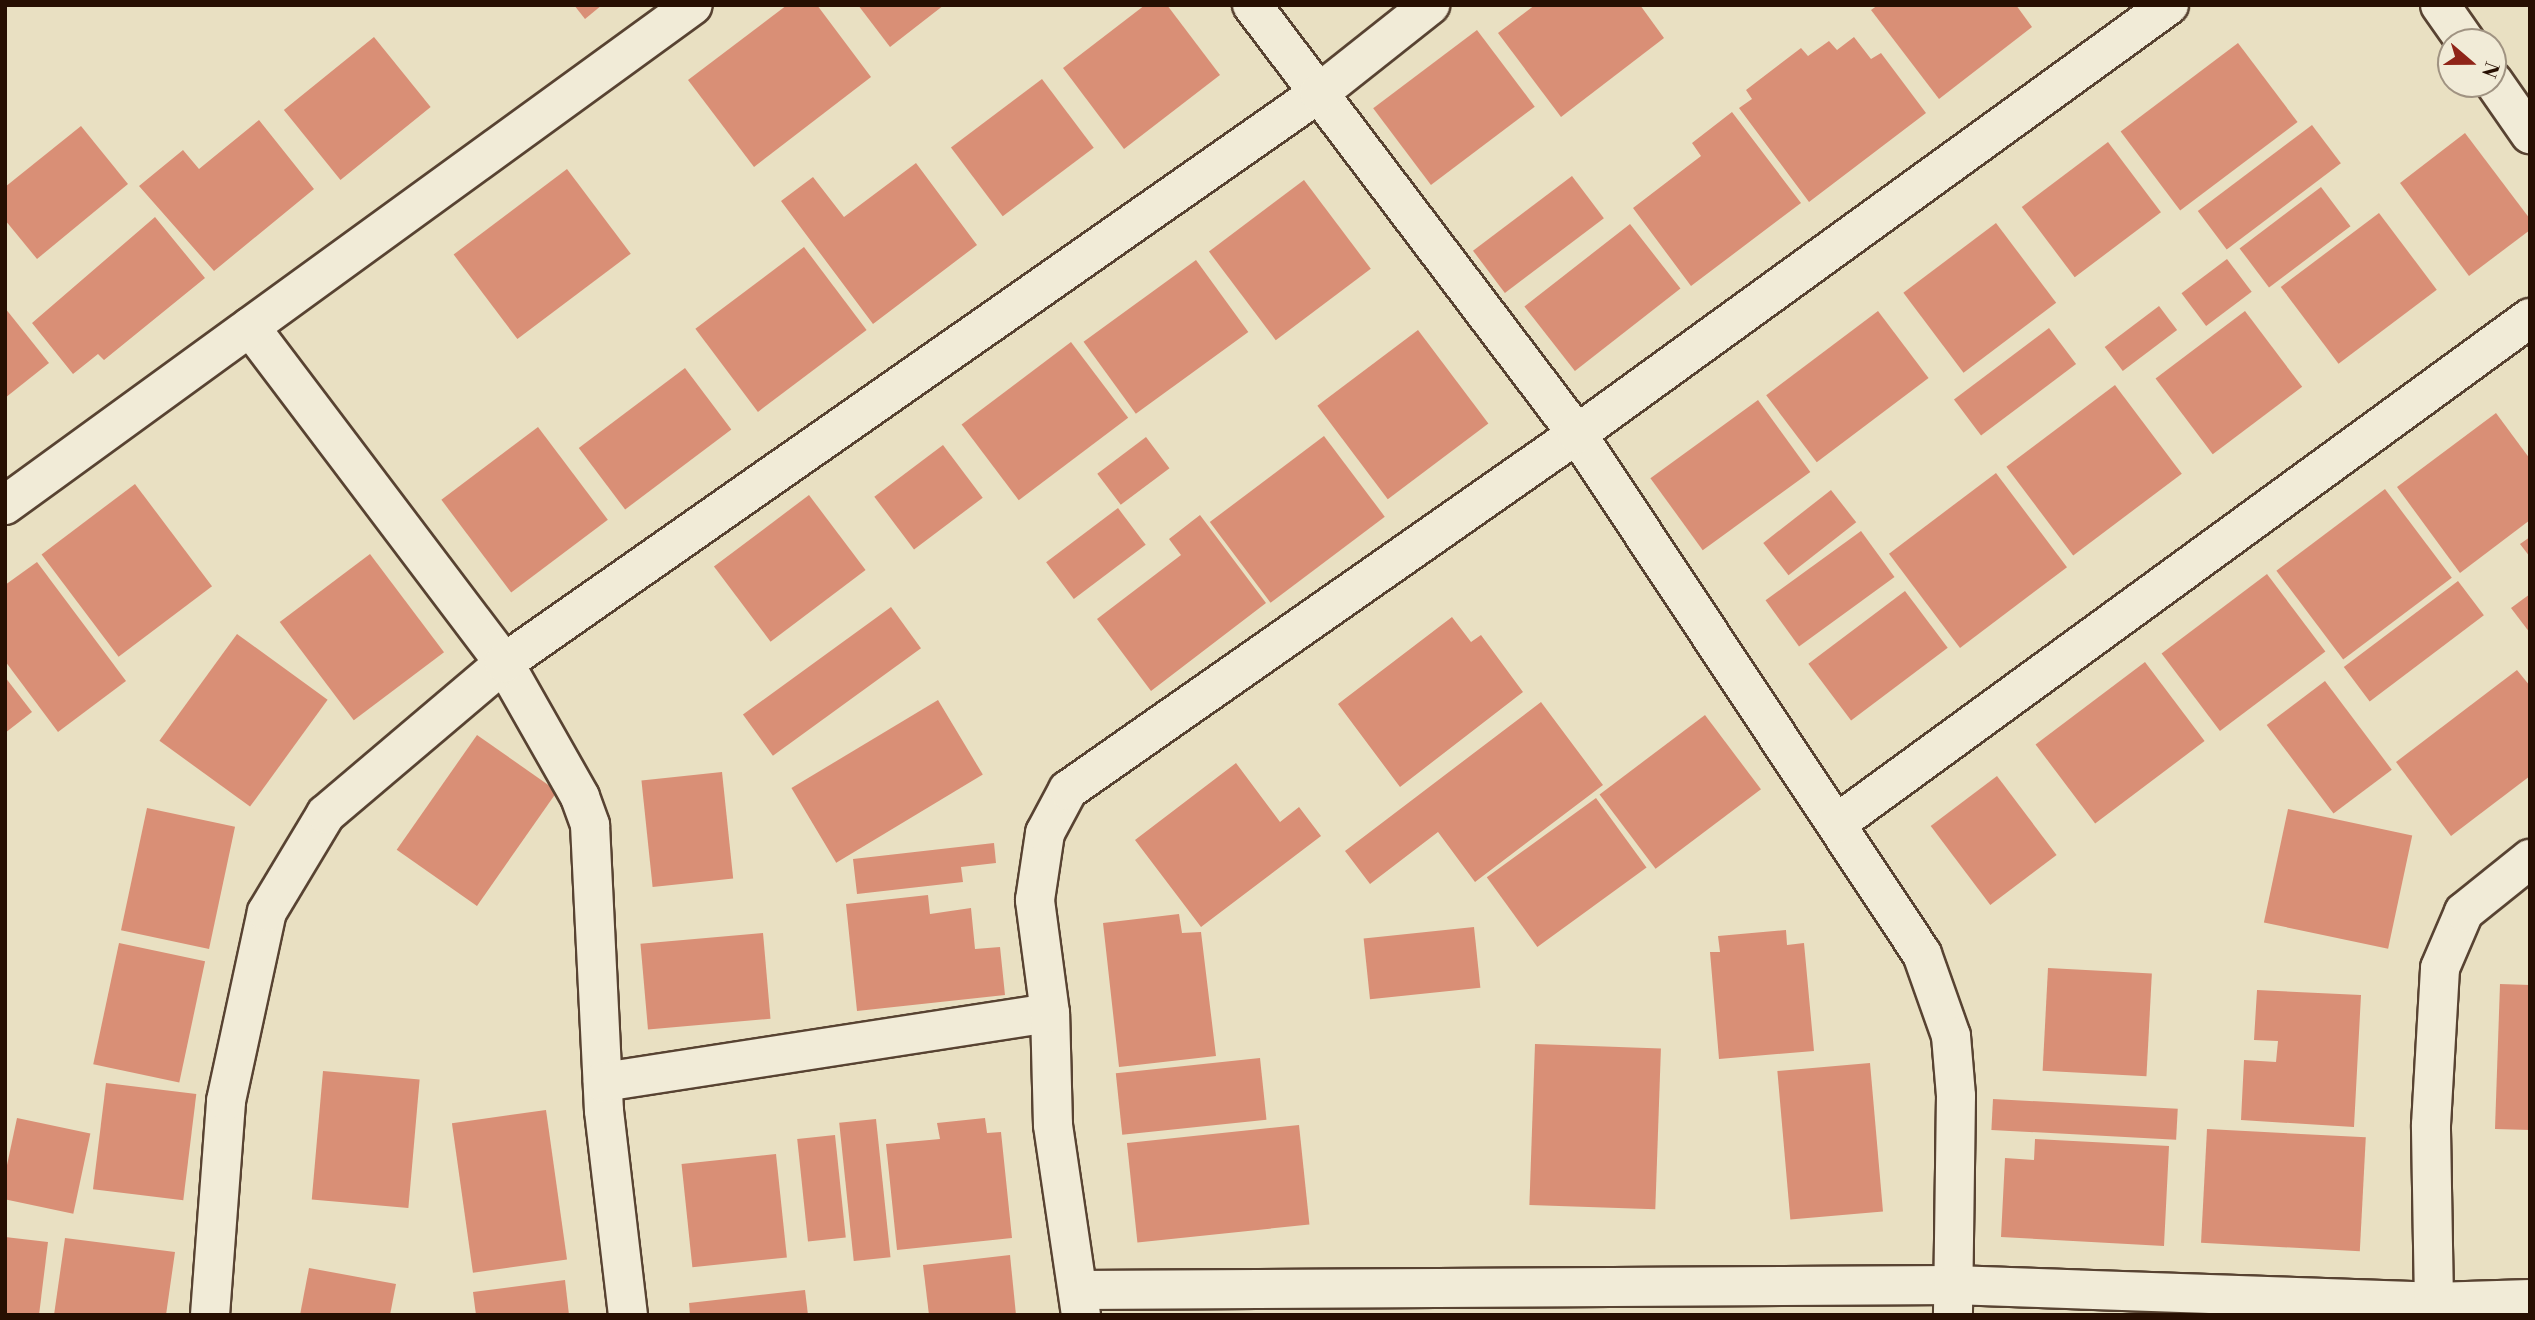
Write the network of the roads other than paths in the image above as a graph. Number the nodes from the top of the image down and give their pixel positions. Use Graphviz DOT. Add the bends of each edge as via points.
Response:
graph roads {
  1 [pos="693,5"];
  2 [pos="1252,5"];
  3 [pos="1430,5"];
  4 [pos="2169,5"];
  5 [pos="2440,5"];
  6 [pos="2456,28"];
  7 [pos="1319,93"];
  8 [pos="2505,98"];
  9 [pos="2530,134"];
  10 [pos="2530,318"];
  11 [pos="250,327"];
  12 [pos="1577,434"];
  13 [pos="5,505"];
  14 [pos="504,663"];
  15 [pos="1836,824"];
  16 [pos="2530,859"];
  17 [pos="1050,1013"];
  18 [pos="603,1082"];
  19 [pos="2530,1299"];
  20 [pos="1953,1300"];
  21 [pos="1080,1302"];
  22 [pos="2434,1302"];
  23 [pos="210,1315"];
  24 [pos="628,1315"];
  1 -- 11 [label="street"];
  2 -- 7 [label="street"];
  3 -- 7 [label="street"];
  4 -- 12 [label="street"];
  5 -- 6 [label="street"];
  7 -- 12 [label="street"];
  7 -- 14 [label="street"];
  8 -- 9 [label="street"];
  10 -- 15 [label="street"];
  11 -- 13 [label="street"];
  11 -- 14 [label="street"];
  12 -- 15 [label="street"];
  12 -- 17 [label="street" via="1068,789 1045,833 1035,900"];
  14 -- 18 [label="street" via="590,825"];
  14 -- 23 [label="street" via="326,814 267,912 226,1101"];
  15 -- 20 [label="street" via="1922,954 1951,1037"];
  16 -- 22 [label="street" via="2465,912 2440,968 2431,1125"];
  17 -- 18 [label="street"];
  17 -- 21 [label="street" via="1053,1125"];
  18 -- 24 [label="street"];
  19 -- 22 [label="street"];
  20 -- 21 [label="street"];
  20 -- 22 [label="street"];
}
